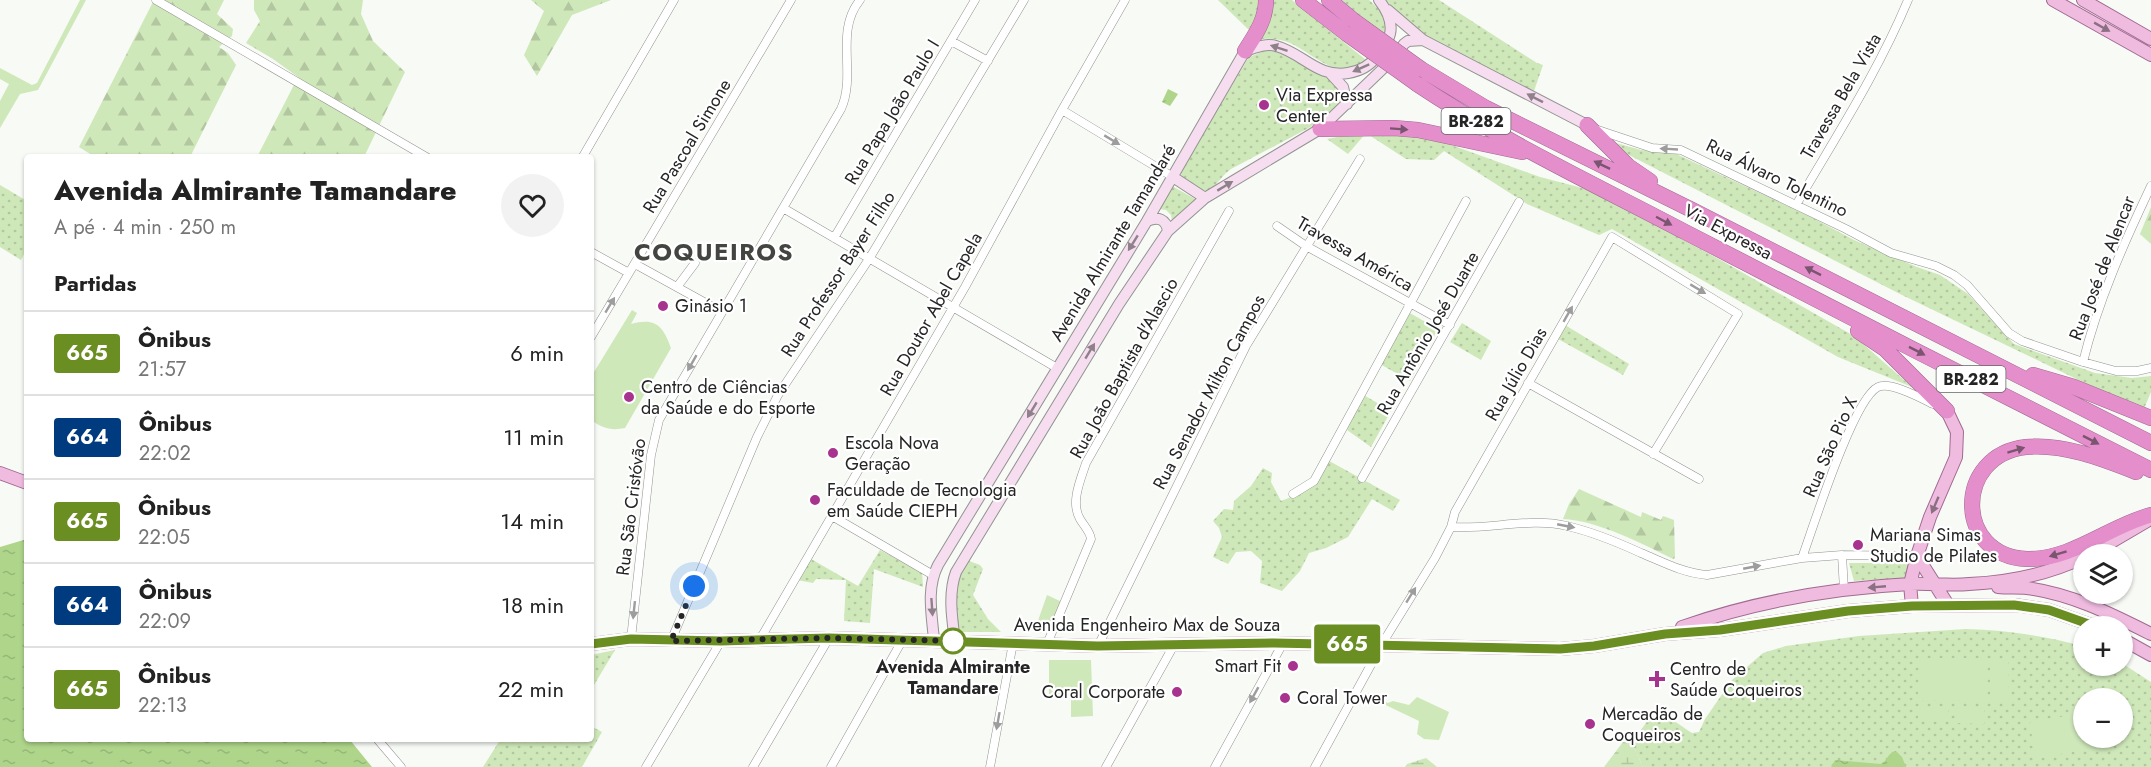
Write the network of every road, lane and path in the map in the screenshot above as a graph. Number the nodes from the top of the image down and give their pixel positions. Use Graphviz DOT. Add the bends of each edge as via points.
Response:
graph roads {
  1 [pos="156,0"];
  2 [pos="674,0"];
  3 [pos="791,0"];
  4 [pos="860,0"];
  5 [pos="975,0"];
  6 [pos="1024,0"];
  7 [pos="1125,0"];
  8 [pos="1266,0"];
  9 [pos="1303,0"];
  10 [pos="1329,0"];
  11 [pos="1908,0"];
  12 [pos="2053,0"];
  13 [pos="2083,0"];
  14 [pos="1382,4"];
  15 [pos="2151,39"];
  16 [pos="951,40"];
  17 [pos="1423,40"];
  18 [pos="1245,51"];
  19 [pos="2151,55"];
  20 [pos="988,61"];
  21 [pos="1331,74"];
  22 [pos="1419,76"];
  23 [pos="1347,104"];
  24 [pos="1062,110"];
  25 [pos="1587,125"];
  26 [pos="1320,129"];
  27 [pos="420,154"];
  28 [pos="584,154"];
  29 [pos="1537,155"];
  30 [pos="1360,159"];
  31 [pos="1173,177"];
  32 [pos="2151,186"];
  33 [pos="1205,198"];
  34 [pos="1466,201"];
  35 [pos="1519,202"];
  36 [pos="1796,205"];
  37 [pos="783,208"];
  38 [pos="1692,210"];
  39 [pos="1229,211"];
  40 [pos="1147,220"];
  41 [pos="1277,226"];
  42 [pos="1168,231"];
  43 [pos="834,238"];
  44 [pos="1306,246"];
  45 [pos="594,254"];
  46 [pos="869,259"];
  47 [pos="695,263"];
  48 [pos="635,264"];
  49 [pos="629,273"];
  50 [pos="677,287"];
  51 [pos="1790,287"];
  52 [pos="1410,303"];
  53 [pos="953,308"];
  54 [pos="722,312"];
  55 [pos="1450,325"];
  56 [pos="594,332"];
  57 [pos="2083,362"];
  58 [pos="1996,363"];
  59 [pos="1057,368"];
  60 [pos="2151,368"];
  61 [pos="1528,383"];
  62 [pos="1947,411"];
  63 [pos="2151,417"];
  64 [pos="2151,443"];
  65 [pos="1653,454"];
  66 [pos="2151,471"];
  67 [pos="0,473"];
  68 [pos="2151,477"];
  69 [pos="1362,478"];
  70 [pos="1699,479"];
  71 [pos="24,482"];
  72 [pos="1293,494"];
  73 [pos="832,516"];
  74 [pos="2151,517"];
  75 [pos="1451,526"];
  76 [pos="2107,544"];
  77 [pos="1842,555"];
  78 [pos="1917,556"];
  79 [pos="1802,558"];
  80 [pos="2073,561"];
  81 [pos="933,575"];
  82 [pos="952,581"];
  83 [pos="1910,584"];
  84 [pos="1934,584"];
  85 [pos="1967,585"];
  86 [pos="1844,590"];
  87 [pos="1948,604"];
  88 [pos="1912,606"];
  89 [pos="2073,618"];
  90 [pos="1665,634"];
  91 [pos="2151,634"];
  92 [pos="829,638"];
  93 [pos="631,639"];
  94 [pos="903,639"];
  95 [pos="934,640"];
  96 [pos="671,641"];
  97 [pos="721,641"];
  98 [pos="759,641"];
  99 [pos="955,641"];
  100 [pos="1012,643"];
  101 [pos="594,644"];
  102 [pos="1047,644"];
  103 [pos="1283,644"];
  104 [pos="1174,645"];
  105 [pos="1381,645"];
  106 [pos="2133,645"];
  107 [pos="1098,646"];
  108 [pos="2151,655"];
  109 [pos="385,743"];
  110 [pos="401,767"];
  111 [pos="646,767"];
  112 [pos="753,767"];
  113 [pos="831,767"];
  114 [pos="990,767"];
  115 [pos="1106,767"];
  116 [pos="1215,767"];
  117 [pos="1315,767"];
  1 -- 27 [label="street"];
  2 -- 28 [label="street"];
  3 -- 48 [label="street, Rua Pascoal Simone"];
  4 -- 37 [label="street, Rua São Cristóvão" via="846,37 846,99"];
  5 -- 16 [label="street, Rua Papa João Paulo I"];
  6 -- 20 [label="street, Rua Professor Bayer Filho"];
  7 -- 24 [label="street, Rua Doutor Abel Capela"];
  8 -- 18 [label="highway" via="1262,23"];
  9 -- 22 [label="highway, Via Expressa / BR-282, bridge" via="1347,34"];
  10 -- 22 [label="highway, Via Expressa / BR-282, bridge"];
  11 -- 36 [label="street, Travessa Bela Vista" via="1875,69"];
  12 -- 19 [label="main road, one-way"];
  13 -- 15 [label="main road"];
  14 -- 17 [label="main road, Rua Álvaro Tolentino"];
  14 -- 21 [label="main road, one-way" via="1391,24 1389,37 1371,63 1354,72"];
  16 -- 20 [label="street"];
  16 -- 43 [label="street, Rua Papa João Paulo I"];
  17 -- 23 [label="main road, Avenida Almirante Tamandaré" via="1404,44"];
  25 -- 17 [label="main road, Rua Álvaro Tolentino, one-way"];
  21 -- 18 [label="main road, one-way" via="1274,46"];
  18 -- 31 [label="main road, Avenida Almirante Tamandaré"];
  20 -- 46 [label="street, Rua Professor Bayer Filho"];
  21 -- 23 [label="main road" via="1343,87"];
  22 -- 29 [label="highway, Via Expressa / BR-282" via="1470,118"];
  38 -- 22 [label="highway, Via Expressa / BR-282, one-way"];
  23 -- 26 [label="main road, Avenida Almirante Tamandaré"];
  24 -- 31 [label="street, one-way"];
  24 -- 53 [label="street, Rua Doutor Abel Capela"];
  36 -- 25 [label="street, Rua Álvaro Tolentino, one-way" via="1681,150 1638,145"];
  25 -- 38 [label="highway" via="1628,166"];
  26 -- 29 [label="highway, one-way" via="1418,130"];
  33 -- 26 [label="main road, Avenida Almirante Tamandaré, one-way"];
  29 -- 51 [label="highway, Via Expressa / BR-282, one-way"];
  30 -- 44 [label="street, Rua Senador Milton Campos"];
  31 -- 33 [label="main road"];
  31 -- 40 [label="main road, Avenida Almirante Tamandaré"];
  32 -- 57 [label="street, Rua José de Alencar" via="2099,308"];
  33 -- 42 [label="main road, Avenida Almirante Tamandaré"];
  34 -- 52 [label="street"];
  35 -- 55 [label="street, Rua Antônio José Duarte"];
  36 -- 57 [label="street, Rua Álvaro Tolentino" via="1891,253 1954,275 2009,333"];
  37 -- 43 [label="street"];
  37 -- 54 [label="street, Rua São Cristóvão"];
  58 -- 38 [label="highway, Via Expressa / BR-282, one-way"];
  39 -- 102 [label="street, Rua João Baptista d'Alascio" via="1086,463 1076,507 1091,539"];
  40 -- 42 [label="main road" via="1161,219"];
  40 -- 59 [label="main road, Avenida Almirante Tamandaré, one-way"];
  41 -- 44 [label="street, Travessa América"];
  82 -- 42 [label="main road, Avenida Almirante Tamandaré, one-way" via="1119,304"];
  43 -- 46 [label="street"];
  44 -- 52 [label="street, Travessa América"];
  44 -- 107 [label="street, Rua Senador Milton Campos" via="1241,356"];
  45 -- 49 [label="street"];
  46 -- 53 [label="street"];
  46 -- 96 [label="street, Rua Professor Bayer Filho" via="769,411"];
  47 -- 50 [label="street"];
  48 -- 49 [label="street, Rua Pascoal Simone"];
  48 -- 50 [label="street"];
  56 -- 49 [label="street, Rua Pascoal Simone, one-way"];
  50 -- 54 [label="street"];
  51 -- 62 [label="highway" via="1885,349"];
  51 -- 66 [label="highway, Via Expressa / BR-282, one-way"];
  52 -- 55 [label="street, Travessa América"];
  52 -- 72 [label="street" via="1314,481"];
  53 -- 59 [label="street"];
  53 -- 73 [label="street, Rua Doutor Abel Capela"];
  54 -- 93 [label="street, Rua São Cristóvão, one-way" via="654,433"];
  55 -- 69 [label="street, Rua Antônio José Duarte"];
  57 -- 60 [label="street, Rua Álvaro Tolentino" via="2116,370"];
  58 -- 63 [label="highway"];
  58 -- 64 [label="highway, Via Expressa / BR-282"];
  59 -- 81 [label="main road, Avenida Almirante Tamandaré, one-way"];
  61 -- 65 [label="street"];
  61 -- 65 [label="street, Rua Júlio Dias, one-way" via="1612,237 1738,314"];
  61 -- 75 [label="street, Rua Júlio Dias" via="1455,512"];
  62 -- 78 [label="main road, one-way" via="1957,432 1956,457"];
  62 -- 79 [label="street, Rua São Pio X" via="1886,385 1871,393 1843,447"];
  65 -- 70 [label="street"];
  67 -- 71 [label="main road"];
  74 -- 68 [label="highway, one-way" via="2118,527 2062,553 2015,558 1980,535 1971,502 1976,481 1985,467 2013,449 2027,446 2072,452"];
  73 -- 81 [label="street"];
  73 -- 98 [label="street, Rua Doutor Abel Capela"];
  74 -- 76 [label="main road"];
  75 -- 79 [label="street, one-way" via="1564,525 1691,573 1707,575"];
  105 -- 75 [label="street, Rua Júlio Dias, one-way"];
  77 -- 78 [label="street"];
  77 -- 79 [label="street"];
  77 -- 86 [label="street"];
  78 -- 83 [label="main road"];
  78 -- 84 [label="main road"];
  80 -- 85 [label="main road, Avenida Engenheiro Max de Souza" via="2038,575"];
  81 -- 82 [label="main road"];
  81 -- 95 [label="main road, Avenida Almirante Tamandaré, one-way"];
  82 -- 99 [label="main road, Avenida Almirante Tamandaré"];
  83 -- 84 [label="main road, Avenida Engenheiro Max de Souza"];
  83 -- 86 [label="main road, Avenida Engenheiro Max de Souza, one-way"];
  83 -- 88 [label="main road"];
  84 -- 85 [label="main road, Avenida Engenheiro Max de Souza"];
  84 -- 87 [label="main road"];
  85 -- 91 [label="main road" via="2024,588 2075,599"];
  86 -- 90 [label="main road, Avenida Engenheiro Max de Souza" via="1720,616"];
  87 -- 88 [label="main road, Avenida Engenheiro Max de Souza"];
  87 -- 89 [label="main road, Avenida Engenheiro Max de Souza" via="2014,605"];
  88 -- 90 [label="main road, Avenida Engenheiro Max de Souza"];
  90 -- 105 [label="main road, Avenida Engenheiro Max de Souza" via="1560,649"];
  92 -- 94 [label="main road, Avenida Engenheiro Max de Souza"];
  92 -- 98 [label="main road, Avenida Engenheiro Max de Souza"];
  92 -- 112 [label="street"];
  93 -- 96 [label="main road, Avenida Engenheiro Max de Souza"];
  93 -- 101 [label="main road, Avenida Engenheiro Max de Souza"];
  94 -- 95 [label="main road, Avenida Engenheiro Max de Souza"];
  94 -- 113 [label="street"];
  95 -- 99 [label="main road, Avenida Engenheiro Max de Souza"];
  96 -- 97 [label="main road, Avenida Engenheiro Max de Souza"];
  97 -- 98 [label="main road, Avenida Engenheiro Max de Souza"];
  97 -- 111 [label="street"];
  99 -- 100 [label="main road, Avenida Engenheiro Max de Souza"];
  100 -- 102 [label="main road, Avenida Engenheiro Max de Souza"];
  100 -- 114 [label="street, one-way"];
  102 -- 107 [label="main road, Avenida Engenheiro Max de Souza"];
  103 -- 104 [label="main road, Avenida Engenheiro Max de Souza"];
  103 -- 105 [label="main road, Avenida Engenheiro Max de Souza"];
  103 -- 116 [label="street, one-way"];
  104 -- 107 [label="main road, Avenida Engenheiro Max de Souza"];
  104 -- 115 [label="street"];
  105 -- 117 [label="street, Rua Júlio Dias"];
  106 -- 108 [label="main road"];
  109 -- 110 [label="street"];
}
